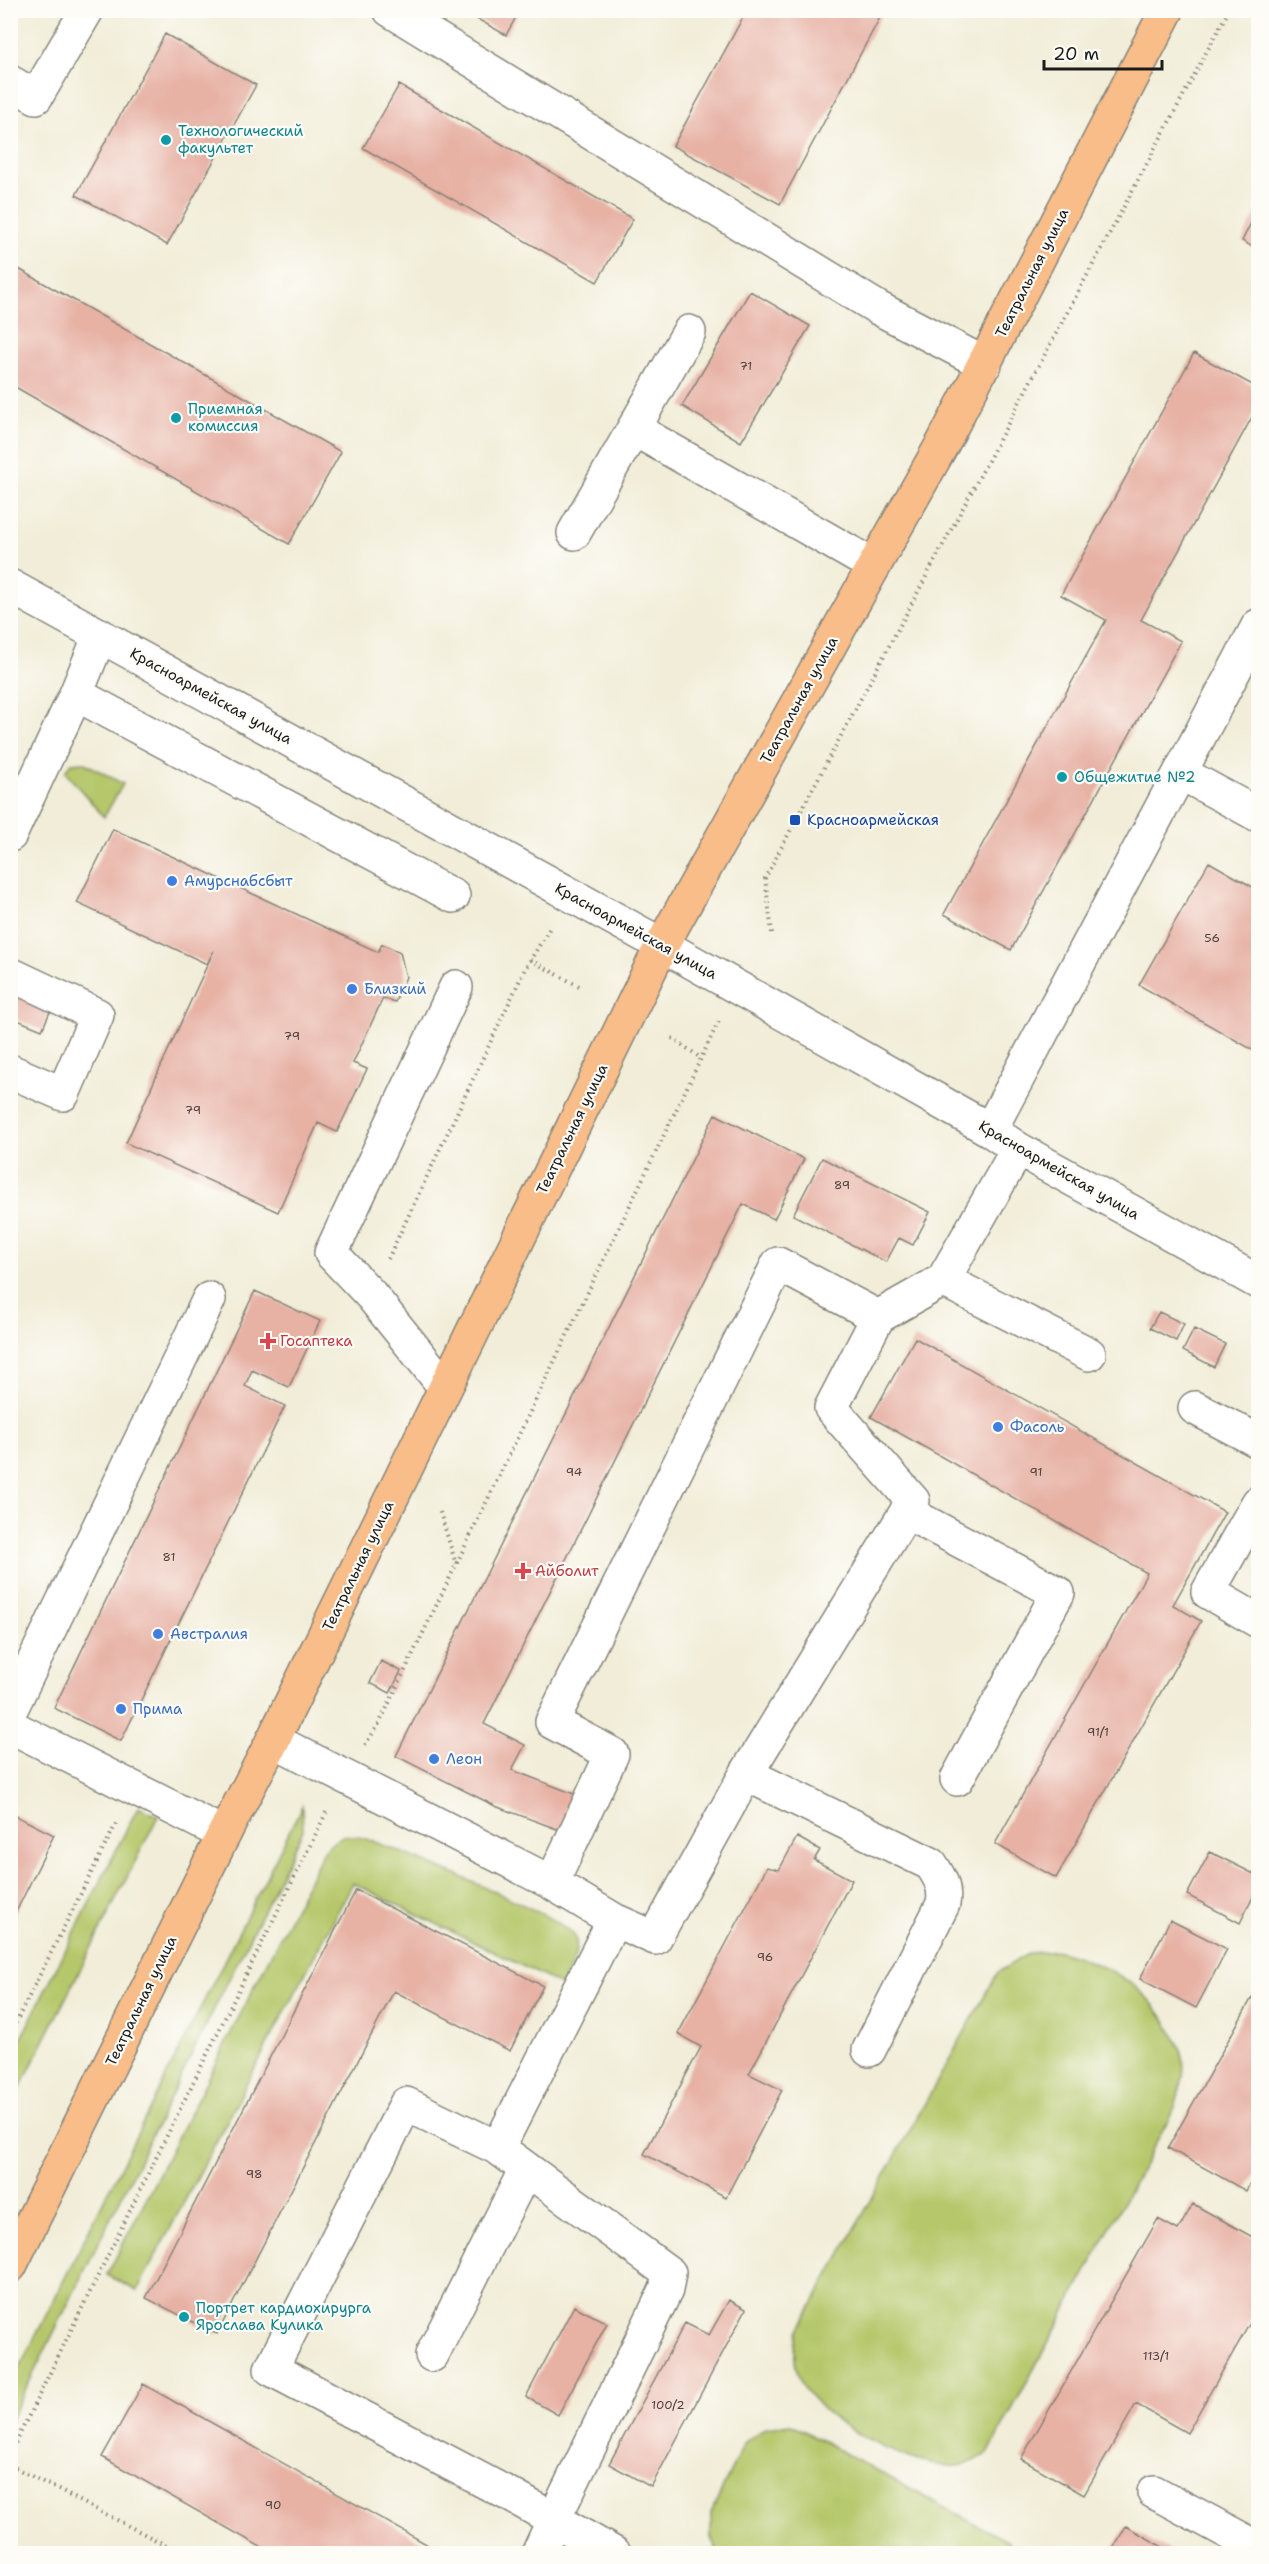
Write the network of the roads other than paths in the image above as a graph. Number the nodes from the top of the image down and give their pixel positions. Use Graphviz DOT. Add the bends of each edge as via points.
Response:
graph roads {
  1 [pos="87,10"];
  2 [pos="390,10"];
  3 [pos="1167,10"];
  4 [pos="10,82"];
  5 [pos="689,332"];
  6 [pos="985,364"];
  7 [pos="634,429"];
  8 [pos="574,533"];
  9 [pos="874,566"];
  10 [pos="10,586"];
  11 [pos="1258,626"];
  12 [pos="100,635"];
  13 [pos="76,694"];
  14 [pos="1181,773"];
  15 [pos="1258,814"];
  16 [pos="10,835"];
  17 [pos="453,896"];
  18 [pos="662,945"];
  19 [pos="10,974"];
  20 [pos="456,987"];
  21 [pos="10,1071"];
  22 [pos="990,1130"];
  23 [pos="1018,1149"];
  24 [pos="943,1280"];
  25 [pos="1258,1282"];
  26 [pos="209,1299"];
  27 [pos="878,1317"];
  28 [pos="1089,1354"];
  29 [pos="445,1387"];
  30 [pos="1195,1408"];
  31 [pos="1258,1441"];
  32 [pos="1258,1503"];
  33 [pos="906,1512"];
  34 [pos="1258,1621"];
  35 [pos="10,1711"];
  36 [pos="10,1726"];
  37 [pos="273,1740"];
  38 [pos="746,1774"];
  39 [pos="957,1779"];
  40 [pos="224,1834"];
  41 [pos="552,1883"];
  42 [pos="614,1920"];
  43 [pos="869,2050"];
  44 [pos="498,2148"];
  45 [pos="526,2169"];
  46 [pos="10,2266"];
  47 [pos="432,2355"];
  48 [pos="1154,2492"];
  49 [pos="554,2519"];
  50 [pos="1258,2548"];
  51 [pos="538,2553"];
  52 [pos="615,2553"];
  1 -- 4 [label="street" via="36,97"];
  2 -- 6 [label="street" via="878,308"];
  3 -- 6 [label="main road, Театральная улица"];
  5 -- 7 [label="street"];
  6 -- 9 [label="main road, Театральная улица"];
  7 -- 8 [label="street"];
  7 -- 9 [label="street"];
  9 -- 18 [label="main road, Театральная улица"];
  10 -- 12 [label="street, Красноармейская улица"];
  11 -- 14 [label="street"];
  12 -- 13 [label="street"];
  12 -- 18 [label="street, Красноармейская улица"];
  13 -- 16 [label="street"];
  13 -- 17 [label="street"];
  14 -- 15 [label="street"];
  14 -- 22 [label="street"];
  18 -- 22 [label="street, Красноармейская улица"];
  18 -- 29 [label="main road, Театральная улица"];
  19 -- 21 [label="street" via="97,1015 63,1094"];
  20 -- 29 [label="street" via="331,1253 371,1295"];
  22 -- 23 [label="street, Красноармейская улица"];
  23 -- 24 [label="street"];
  23 -- 25 [label="street, Красноармейская улица"];
  24 -- 27 [label="street"];
  24 -- 28 [label="street"];
  26 -- 35 [label="street"];
  27 -- 33 [label="street" via="831,1408 913,1501"];
  27 -- 41 [label="street" via="778,1264 552,1722 612,1754"];
  29 -- 37 [label="main road, Театральная улица"];
  30 -- 31 [label="street"];
  32 -- 34 [label="street" via="1208,1592"];
  33 -- 38 [label="street"];
  33 -- 39 [label="street" via="1058,1593"];
  36 -- 40 [label="street"];
  37 -- 40 [label="main road, Театральная улица"];
  37 -- 41 [label="street"];
  38 -- 42 [label="street" via="655,1938"];
  38 -- 43 [label="street" via="931,1864 942,1882 943,1904"];
  40 -- 46 [label="main road, Театральная улица"];
  41 -- 42 [label="street"];
  42 -- 44 [label="street"];
  44 -- 45 [label="street"];
  44 -- 49 [label="street" via="406,2104 271,2369"];
  45 -- 47 [label="street"];
  45 -- 49 [label="street" via="669,2273 666,2290"];
  48 -- 50 [label="street"];
  49 -- 51 [label="street"];
  49 -- 52 [label="street"];
}
